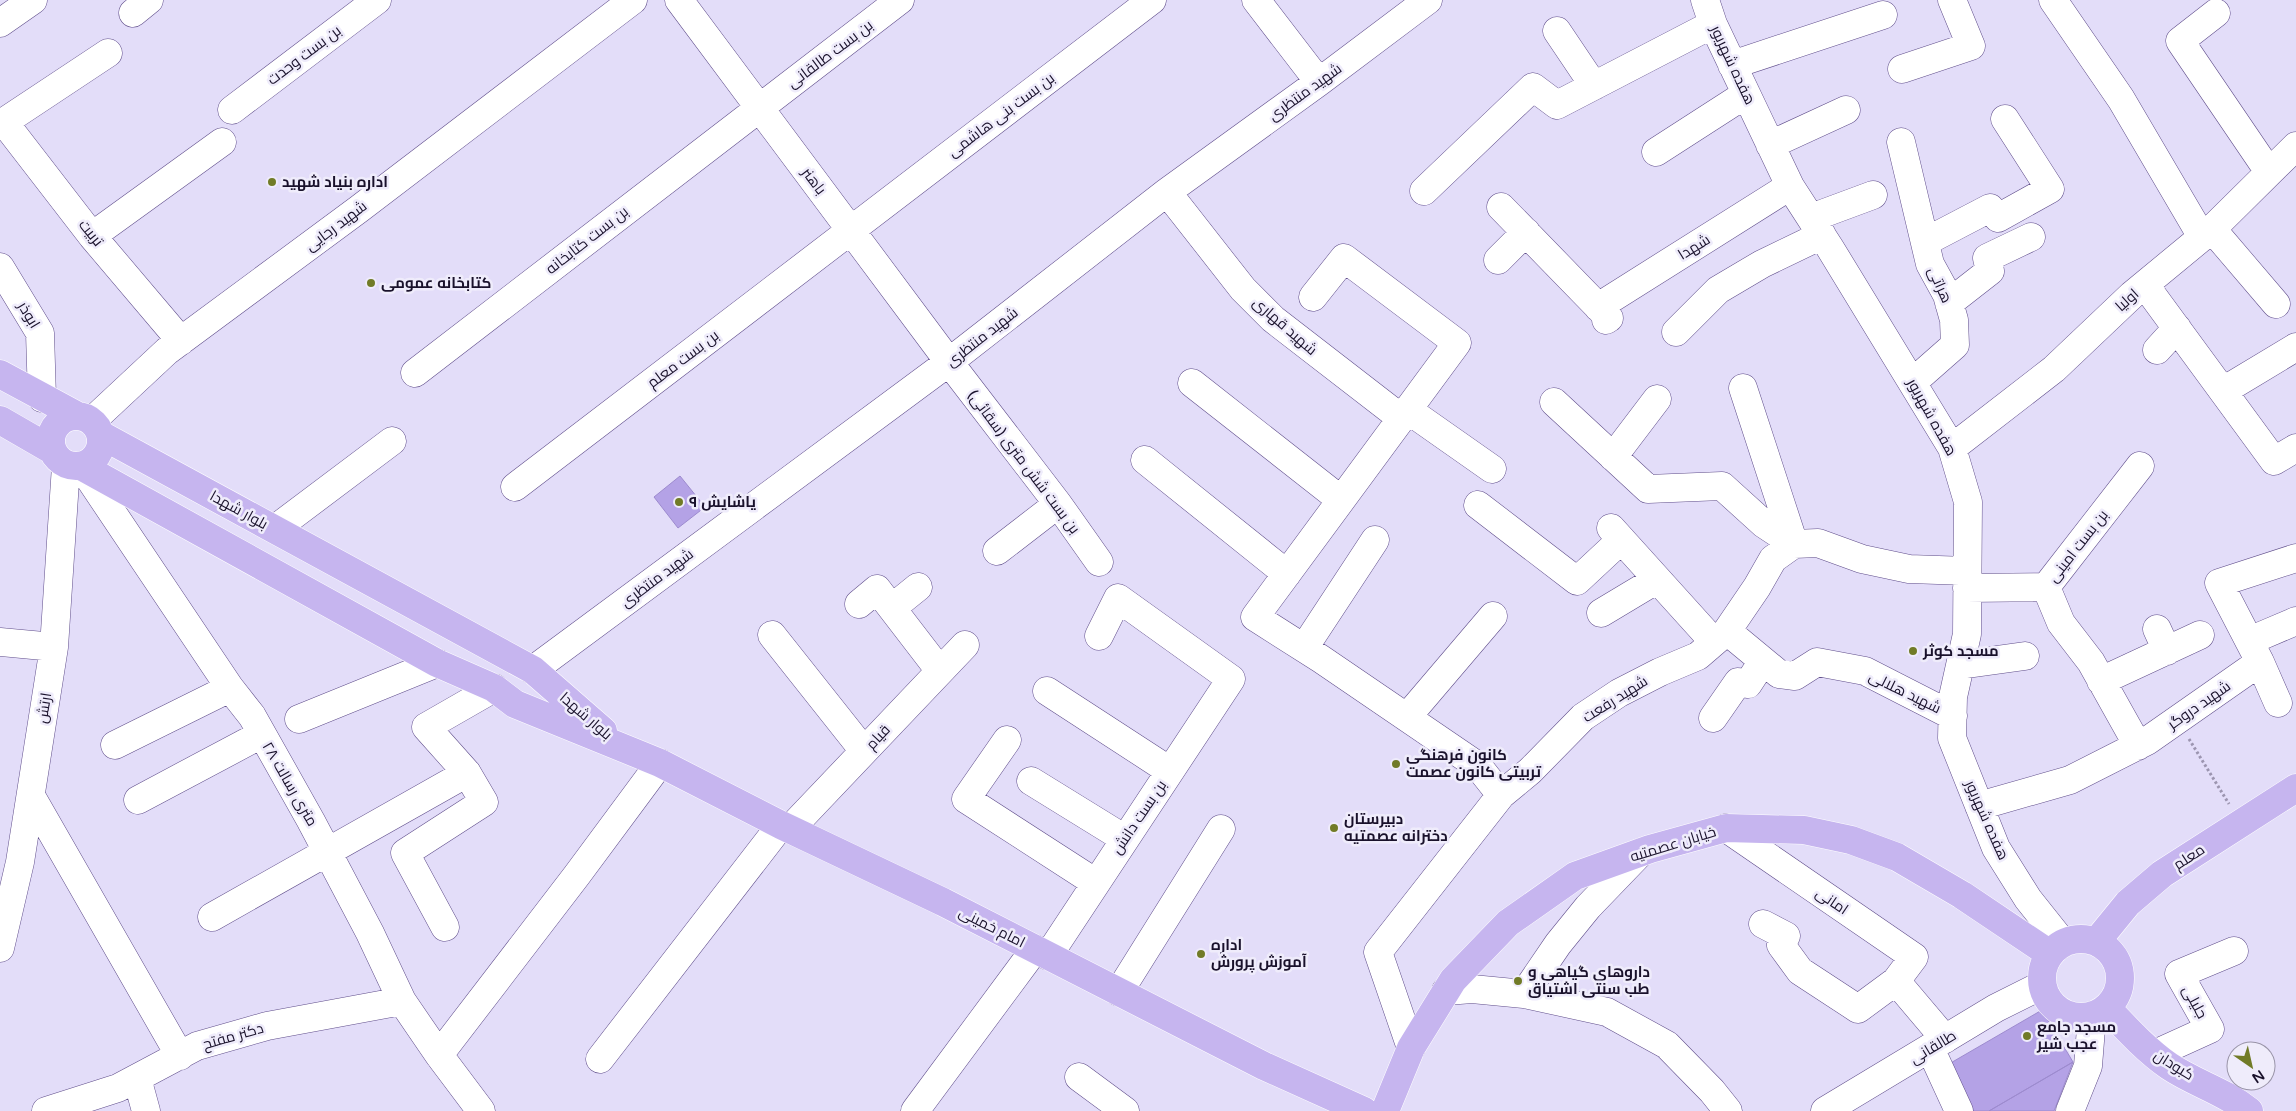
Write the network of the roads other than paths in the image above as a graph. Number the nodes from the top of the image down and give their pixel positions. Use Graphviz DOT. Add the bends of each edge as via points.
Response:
graph roads {
  1 [pos="33,0"];
  2 [pos="376,0"];
  3 [pos="633,0"];
  4 [pos="679,0"];
  5 [pos="900,0"];
  6 [pos="1152,0"];
  7 [pos="1256,0"];
  8 [pos="1426,0"];
  9 [pos="1952,0"];
  10 [pos="2052,0"];
  11 [pos="1709,12"];
  12 [pos="2216,13"];
  13 [pos="1883,15"];
  14 [pos="0,23"];
  15 [pos="1557,31"];
  16 [pos="108,53"];
  17 [pos="1732,65"];
  18 [pos="1902,69"];
  19 [pos="1319,82"];
  20 [pos="1594,86"];
  21 [pos="1746,94"];
  22 [pos="759,108"];
  23 [pos="232,110"];
  24 [pos="1846,110"];
  25 [pos="2005,120"];
  26 [pos="222,142"];
  27 [pos="1901,142"];
  28 [pos="1770,145"];
  29 [pos="2296,146"];
  30 [pos="1656,152"];
  31 [pos="2269,172"];
  32 [pos="1790,186"];
  33 [pos="1424,191"];
  34 [pos="1167,192"];
  35 [pos="1874,195"];
  36 [pos="1501,207"];
  37 [pos="1817,227"];
  38 [pos="850,230"];
  39 [pos="1526,232"];
  40 [pos="2207,233"];
  41 [pos="92,236"];
  42 [pos="2031,237"];
  43 [pos="1925,242"];
  44 [pos="1498,260"];
  45 [pos="0,267"];
  46 [pos="2145,284"];
  47 [pos="1313,297"];
  48 [pos="1949,303"];
  49 [pos="2276,304"];
  50 [pos="2176,328"];
  51 [pos="1676,332"];
  52 [pos="181,341"];
  53 [pos="2296,348"];
  54 [pos="2157,350"];
  55 [pos="949,362"];
  56 [pos="415,372"];
  57 [pos="0,374"];
  58 [pos="1913,382"];
  59 [pos="1192,383"];
  60 [pos="1743,388"];
  61 [pos="2223,391"];
  62 [pos="42,398"];
  63 [pos="1657,399"];
  64 [pos="1554,402"];
  65 [pos="1404,414"];
  66 [pos="0,420"];
  67 [pos="89,424"];
  68 [pos="392,441"];
  69 [pos="1952,448"];
  70 [pos="2296,448"];
  71 [pos="1613,457"];
  72 [pos="1145,460"];
  73 [pos="67,461"];
  74 [pos="2140,466"];
  75 [pos="1492,469"];
  76 [pos="515,487"];
  77 [pos="1341,500"];
  78 [pos="1058,504"];
  79 [pos="1478,505"];
  80 [pos="275,529"];
  81 [pos="1375,540"];
  82 [pos="1794,544"];
  83 [pos="997,551"];
  84 [pos="2296,558"];
  85 [pos="1099,562"];
  86 [pos="1286,574"];
  87 [pos="1656,580"];
  88 [pos="1967,580"];
  89 [pos="918,587"];
  90 [pos="2046,588"];
  91 [pos="859,604"];
  92 [pos="892,608"];
  93 [pos="1601,613"];
  94 [pos="1493,616"];
  95 [pos="2296,621"];
  96 [pos="772,635"];
  97 [pos="2200,635"];
  98 [pos="1099,636"];
  99 [pos="1720,637"];
  100 [pos="0,642"];
  101 [pos="965,644"];
  102 [pos="54,647"];
  103 [pos="1304,648"];
  104 [pos="2254,651"];
  105 [pos="2025,656"];
  106 [pos="1763,661"];
  107 [pos="437,663"];
  108 [pos="1960,665"];
  109 [pos="533,670"];
  110 [pos="940,671"];
  111 [pos="2101,681"];
  112 [pos="230,688"];
  113 [pos="494,688"];
  114 [pos="1047,691"];
  115 [pos="2278,703"];
  116 [pos="1953,716"];
  117 [pos="1407,717"];
  118 [pos="1713,718"];
  119 [pos="299,719"];
  120 [pos="257,725"];
  121 [pos="1007,740"];
  122 [pos="115,745"];
  123 [pos="619,746"];
  124 [pos="864,751"];
  125 [pos="2135,754"];
  126 [pos="660,763"];
  127 [pos="1170,771"];
  128 [pos="467,773"];
  129 [pos="1031,781"];
  130 [pos="2296,788"];
  131 [pos="1501,795"];
  132 [pos="31,796"];
  133 [pos="138,800"];
  134 [pos="1979,806"];
  135 [pos="786,827"];
  136 [pos="1726,828"];
  137 [pos="1221,829"];
  138 [pos="1125,839"];
  139 [pos="328,852"];
  140 [pos="1640,853"];
  141 [pos="1096,883"];
  142 [pos="212,917"];
  143 [pos="1763,924"];
  144 [pos="445,927"];
  145 [pos="2097,941"];
  146 [pos="0,948"];
  147 [pos="2057,948"];
  148 [pos="2234,951"];
  149 [pos="1041,952"];
  150 [pos="1896,981"];
  151 [pos="2042,985"];
  152 [pos="1446,991"];
  153 [pos="1119,992"];
  154 [pos="1524,994"];
  155 [pos="402,1001"];
  156 [pos="2100,1012"];
  157 [pos="1937,1044"];
  158 [pos="1411,1048"];
  159 [pos="2154,1054"];
  160 [pos="439,1055"];
  161 [pos="180,1056"];
  162 [pos="600,1059"];
  163 [pos="1079,1077"];
  164 [pos="137,1078"];
  165 [pos="1111,1107"];
  166 [pos="46,1111"];
  167 [pos="146,1111"];
  168 [pos="481,1111"];
  169 [pos="915,1111"];
  170 [pos="1364,1111"];
  171 [pos="1386,1111"];
  172 [pos="1728,1111"];
  173 [pos="1825,1111"];
  174 [pos="1959,1111"];
  175 [pos="2070,1111"];
  176 [pos="2249,1111"];
  1 -- 14 [label="street"];
  2 -- 23 [label="street, بن بست وحدت"];
  3 -- 52 [label="street, شهید رجایی" via="359,210"];
  4 -- 22 [label="street, باهنر"];
  5 -- 22 [label="street, بن بست طالقانی"];
  6 -- 38 [label="street, بن بست بنی هاشمی"];
  7 -- 19 [label="street"];
  8 -- 19 [label="street, شهید منتظری"];
  9 -- 18 [label="street" via="1971,46"];
  10 -- 40 [label="street" via="2121,99"];
  11 -- 17 [label="street, هفده شهریور"];
  11 -- 20 [label="street"];
  12 -- 31 [label="street" via="2180,41"];
  13 -- 17 [label="street"];
  15 -- 20 [label="street"];
  16 -- 41 [label="street, تربیت" via="4,122"];
  17 -- 21 [label="street, هفده شهریور"];
  19 -- 34 [label="street, شهید منتظری"];
  20 -- 33 [label="street" via="1557,105 1533,87"];
  21 -- 28 [label="street, هفده شهریور"];
  21 -- 30 [label="street"];
  22 -- 38 [label="street, باهنر"];
  22 -- 56 [label="street, بن بست کتابخانه"];
  24 -- 28 [label="street"];
  25 -- 43 [label="street" via="2050,189 2044,202 1998,218 1990,208"];
  26 -- 41 [label="street"];
  27 -- 43 [label="street, هراتی"];
  28 -- 32 [label="street, هفده شهریور"];
  29 -- 31 [label="street, اولیا"];
  31 -- 40 [label="street, اولیا"];
  32 -- 37 [label="street, هفده شهریور"];
  32 -- 39 [label="street, شهدا" via="1599,316"];
  34 -- 55 [label="street, شهید منتظری"];
  34 -- 65 [label="street, شهید قهاری" via="1243,289 1273,319"];
  35 -- 37 [label="street"];
  36 -- 39 [label="street"];
  37 -- 51 [label="street" via="1718,290"];
  37 -- 58 [label="street, هفده شهریور"];
  38 -- 55 [label="street, باهنر"];
  38 -- 76 [label="street, بن بست معلم"];
  39 -- 44 [label="street"];
  40 -- 46 [label="street, اولیا"];
  40 -- 49 [label="street"];
  41 -- 52 [label="street, تربیت"];
  42 -- 48 [label="street" via="1987,258 1990,271"];
  43 -- 48 [label="street, هراتی" via="1930,264"];
  45 -- 62 [label="street, ابوذر" via="40,333"];
  46 -- 50 [label="street"];
  46 -- 69 [label="street, اولیا" via="2054,369"];
  47 -- 65 [label="street" via="1344,258 1457,343"];
  48 -- 58 [label="street, هراتی" via="1955,344"];
  50 -- 54 [label="street"];
  50 -- 61 [label="street"];
  52 -- 67 [label="street, شهید رجایی"];
  53 -- 61 [label="street"];
  55 -- 78 [label="street, بن بست شش متری (سقائی)"];
  55 -- 109 [label="street, شهید منتظری"];
  57 -- 62 [label="main road, بلوار شهدا"];
  58 -- 69 [label="street, هفده شهریور"];
  59 -- 77 [label="street"];
  60 -- 82 [label="street"];
  61 -- 70 [label="street" via="2274,462"];
  62 -- 67 [label="main road, بلوار شهدا"];
  63 -- 71 [label="street"];
  64 -- 71 [label="street"];
  65 -- 75 [label="street, شهید قهاری"];
  65 -- 77 [label="street"];
  66 -- 73 [label="main road, بلوار شهدا"];
  67 -- 73 [label="main road" via="102,443 95,458"];
  67 -- 73 [label="main road" via="60,421 54,428 51,436"];
  67 -- 80 [label="main road, بلوار شهدا"];
  68 -- 80 [label="street"];
  69 -- 88 [label="street, هفده شهریور" via="1968,502"];
  71 -- 82 [label="street" via="1648,489 1722,486 1764,524"];
  72 -- 86 [label="street"];
  73 -- 102 [label="street, ارتش"];
  73 -- 107 [label="main road, بلوار شهدا"];
  73 -- 112 [label="street, ۲۸ متری رسالت"];
  74 -- 90 [label="street, بن بست امینی"];
  77 -- 86 [label="street"];
  78 -- 83 [label="street"];
  78 -- 85 [label="street, بن بست شش متری (سقائی)"];
  79 -- 87 [label="street, شهید هلالی" via="1577,581 1616,534"];
  80 -- 109 [label="main road, بلوار شهدا"];
  81 -- 103 [label="street"];
  82 -- 88 [label="street" via="1818,543 1862,559"];
  82 -- 99 [label="street, شهید رفعت" via="1773,559"];
  84 -- 104 [label="street" via="2219,583"];
  86 -- 103 [label="street" via="1255,618"];
  87 -- 93 [label="street"];
  87 -- 99 [label="street, شهید هلالی"];
  88 -- 90 [label="street, بن بست امینی"];
  88 -- 108 [label="street, هفده شهریور" via="1967,634"];
  89 -- 92 [label="street"];
  90 -- 111 [label="street" via="2061,623"];
  91 -- 92 [label="street" via="877,589"];
  92 -- 110 [label="street"];
  94 -- 117 [label="street"];
  95 -- 104 [label="street, شهید دروگر"];
  96 -- 124 [label="street"];
  97 -- 111 [label="street" via="2162,640"];
  98 -- 127 [label="street, بن بست دانش" via="1118,598 1231,679"];
  99 -- 106 [label="street, شهید هلالی"];
  99 -- 131 [label="street, شهید رفعت" via="1698,656 1619,692 1583,717 1530,771"];
  100 -- 102 [label="street"];
  101 -- 110 [label="street, قیام"];
  102 -- 132 [label="street, ارتش"];
  103 -- 117 [label="street"];
  104 -- 115 [label="street"];
  104 -- 125 [label="street, شهید دروگر" via="2210,710 2179,719"];
  105 -- 108 [label="street"];
  106 -- 116 [label="street, شهید هلالی" via="1779,674 1795,676 1817,662 1865,671"];
  106 -- 118 [label="street" via="1748,684 1738,682"];
  107 -- 113 [label="main road, بلوار شهدا"];
  107 -- 119 [label="street"];
  108 -- 116 [label="street, هفده شهریور"];
  109 -- 123 [label="main road, بلوار شهدا"];
  110 -- 124 [label="street, قیام"];
  111 -- 125 [label="street"];
  112 -- 120 [label="street, ۲۸ متری رسالت"];
  112 -- 122 [label="street"];
  113 -- 123 [label="main road, بلوار شهدا" via="515,704"];
  113 -- 128 [label="street" via="426,727"];
  114 -- 127 [label="street"];
  116 -- 134 [label="street, هفده شهریور" via="1952,738"];
  117 -- 131 [label="street" via="1478,766"];
  120 -- 133 [label="street"];
  120 -- 139 [label="street, ۲۸ متری رسالت"];
  121 -- 141 [label="street" via="966,799"];
  123 -- 126 [label="main road, امام خمینی"];
  124 -- 135 [label="street, قیام"];
  125 -- 134 [label="street, شهید دروگر" via="2070,780"];
  126 -- 135 [label="main road, امام خمینی"];
  126 -- 160 [label="street"];
  127 -- 138 [label="street, بن بست دانش"];
  128 -- 139 [label="street"];
  128 -- 144 [label="street" via="484,802 405,853"];
  129 -- 138 [label="street"];
  130 -- 145 [label="main road, معلم" via="2162,874 2128,903"];
  131 -- 158 [label="street, شهید رفعت" via="1378,952"];
  132 -- 146 [label="street, ارتش"];
  132 -- 161 [label="street"];
  134 -- 147 [label="street, هفده شهریور" via="1996,848"];
  135 -- 149 [label="main road, امام خمینی"];
  135 -- 162 [label="street, قیام"];
  136 -- 140 [label="main road, خیابان عصمتیه"];
  136 -- 147 [label="main road, خیابان عصمتیه" via="1804,830 1851,840 1897,857"];
  136 -- 150 [label="street, امانی" via="1914,956"];
  137 -- 153 [label="street"];
  138 -- 141 [label="street, بن بست دانش"];
  139 -- 142 [label="street"];
  139 -- 155 [label="street, ۲۸ متری رسالت"];
  140 -- 152 [label="main road, خیابان عصمتیه" via="1575,876 1508,923"];
  140 -- 154 [label="street" via="1588,907"];
  141 -- 149 [label="street, بن بست دانش"];
  143 -- 150 [label="street, امانی" via="1786,936 1781,945 1800,971 1858,1009"];
  145 -- 147 [label="main road" via="2074,939"];
  145 -- 156 [label="main road" via="2108,948 2121,972 2116,998"];
  147 -- 151 [label="main road" via="2044,963"];
  148 -- 159 [label="street, جلیلی" via="2179,974 2210,1029"];
  149 -- 153 [label="main road, امام خمینی"];
  149 -- 169 [label="street, بن بست دانش"];
  150 -- 157 [label="street"];
  151 -- 156 [label="main road" via="2047,997 2061,1011 2079,1018"];
  151 -- 157 [label="street, طالقانی"];
  152 -- 154 [label="street" via="1472,989"];
  152 -- 158 [label="main road, خیابان عصمتیه"];
  153 -- 170 [label="main road, امام خمینی" via="1264,1066"];
  154 -- 172 [label="street" via="1607,1012 1667,1045"];
  155 -- 160 [label="street, ۲۸ متری رسالت"];
  155 -- 161 [label="street, دکتر مفتح" via="267,1026 197,1046"];
  156 -- 159 [label="main road, کبودان"];
  156 -- 175 [label="street" via="2088,1066"];
  157 -- 173 [label="street, طالقانی"];
  157 -- 174 [label="street"];
  158 -- 171 [label="main road, خیابان عصمتیه"];
  159 -- 176 [label="main road, کبودان" via="2169,1066 2232,1098"];
  160 -- 168 [label="street, ۲۸ متری رسالت"];
  161 -- 164 [label="street, دکتر مفتح"];
  163 -- 165 [label="street"];
  164 -- 166 [label="street, دکتر مفتح" via="118,1088"];
  164 -- 167 [label="street"];
}
